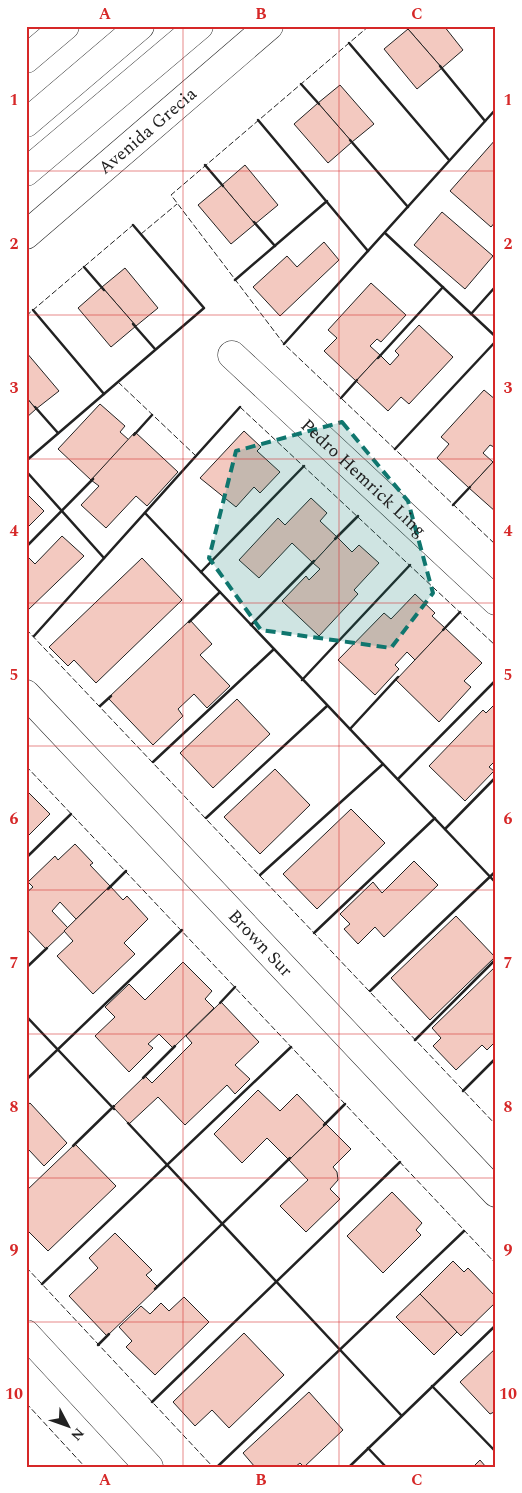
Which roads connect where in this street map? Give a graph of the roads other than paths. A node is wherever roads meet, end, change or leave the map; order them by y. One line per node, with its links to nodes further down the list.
1 (65, 26): 5 (street)
2 (140, 26): 6 (street)
3 (199, 26): 7 (street)
4 (269, 26): 8 (street, Avenida Grecia)
5 (26, 59)
6 (26, 122)
7 (26, 172)
8 (26, 235)
9 (232, 355): 10 (street, Pedro Hemrick Ling)
10 (496, 601)
11 (26, 694): 12 (street, Brown Sur)
12 (496, 1193)
13 (26, 1334): 14 (street)
14 (149, 1467)

